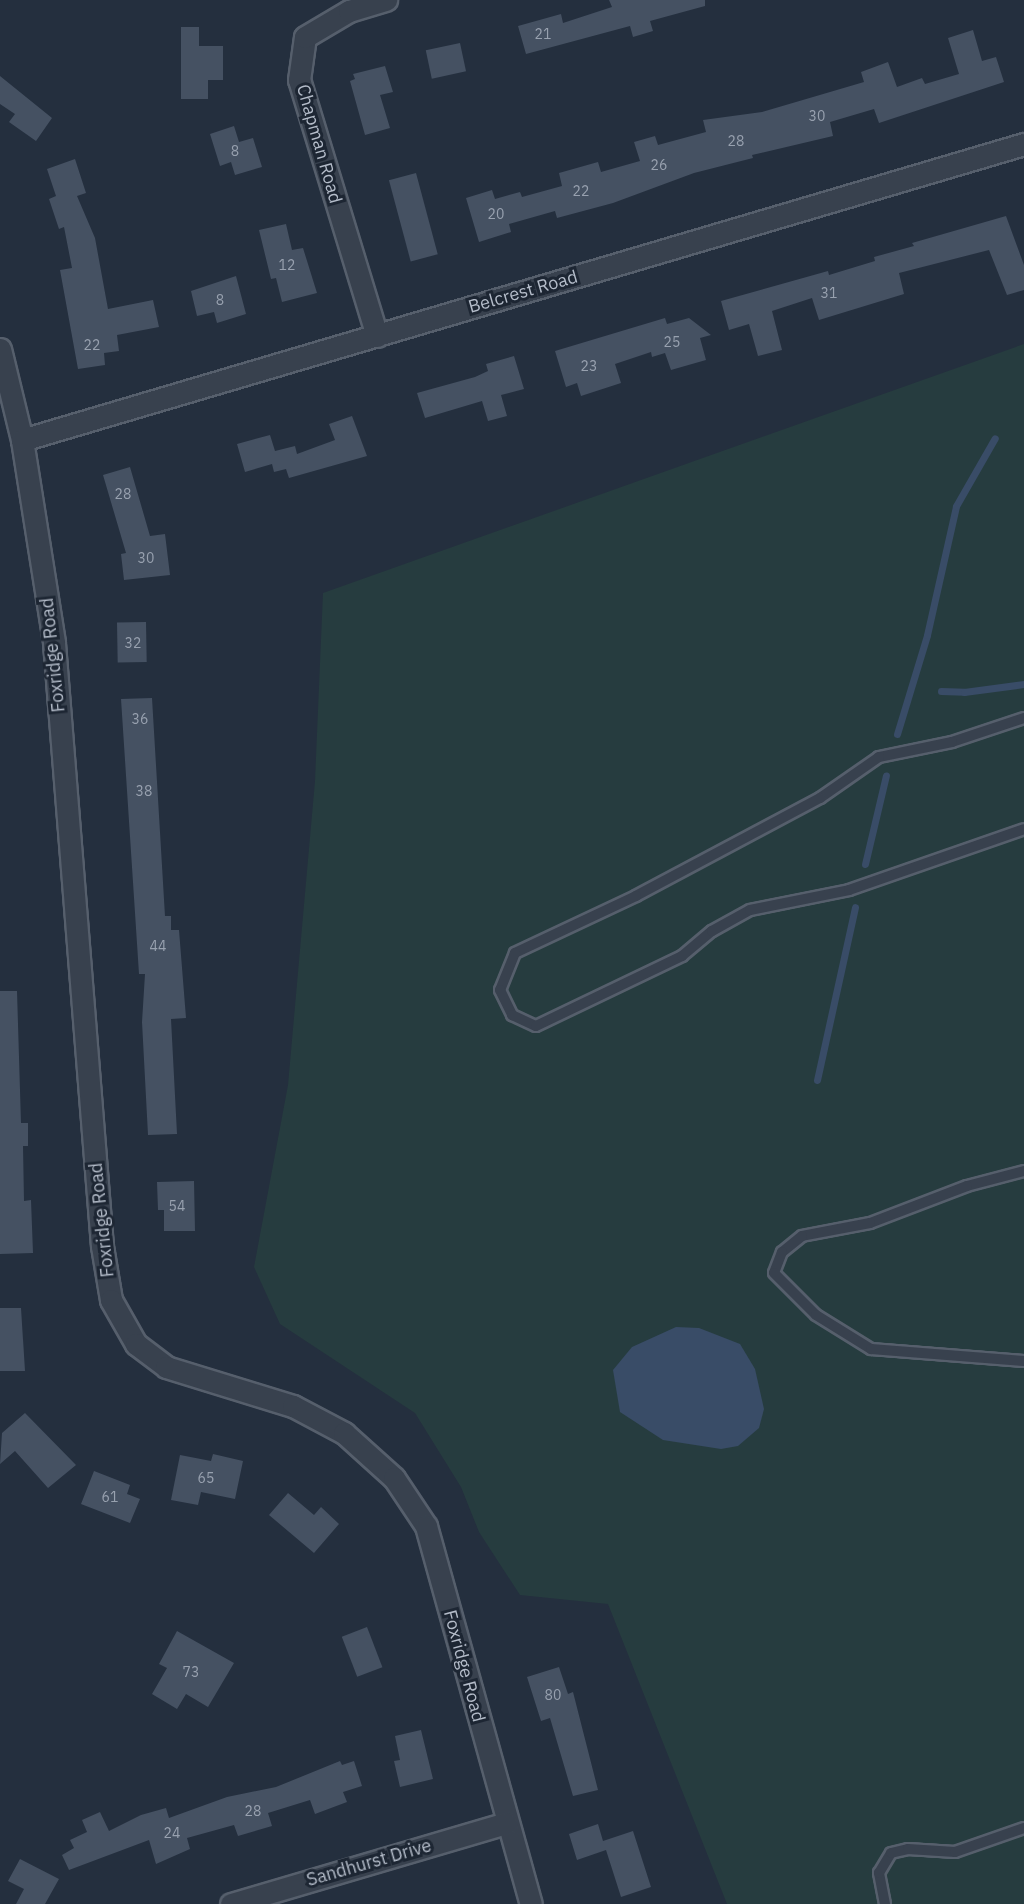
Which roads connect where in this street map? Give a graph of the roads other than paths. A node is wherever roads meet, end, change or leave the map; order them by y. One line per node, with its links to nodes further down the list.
1 (386, 0): 3 (street, Chapman Road)
2 (1024, 144): 3 (street, Belcrest Road)
3 (377, 336): 5 (street, Belcrest Road)
4 (0, 349): 5 (street, Foxridge Road)
5 (22, 440): 10 (street, Foxridge Road)
6 (1024, 718): 7 (lane)
7 (1024, 829)
8 (1024, 1171): 9 (lane)
9 (1024, 1361)
10 (506, 1823): 12 (street, Sandhurst Drive); 13 (street, Foxridge Road)
11 (1024, 1828): 14 (lane)
12 (231, 1904)
13 (531, 1904)
14 (885, 1904)

